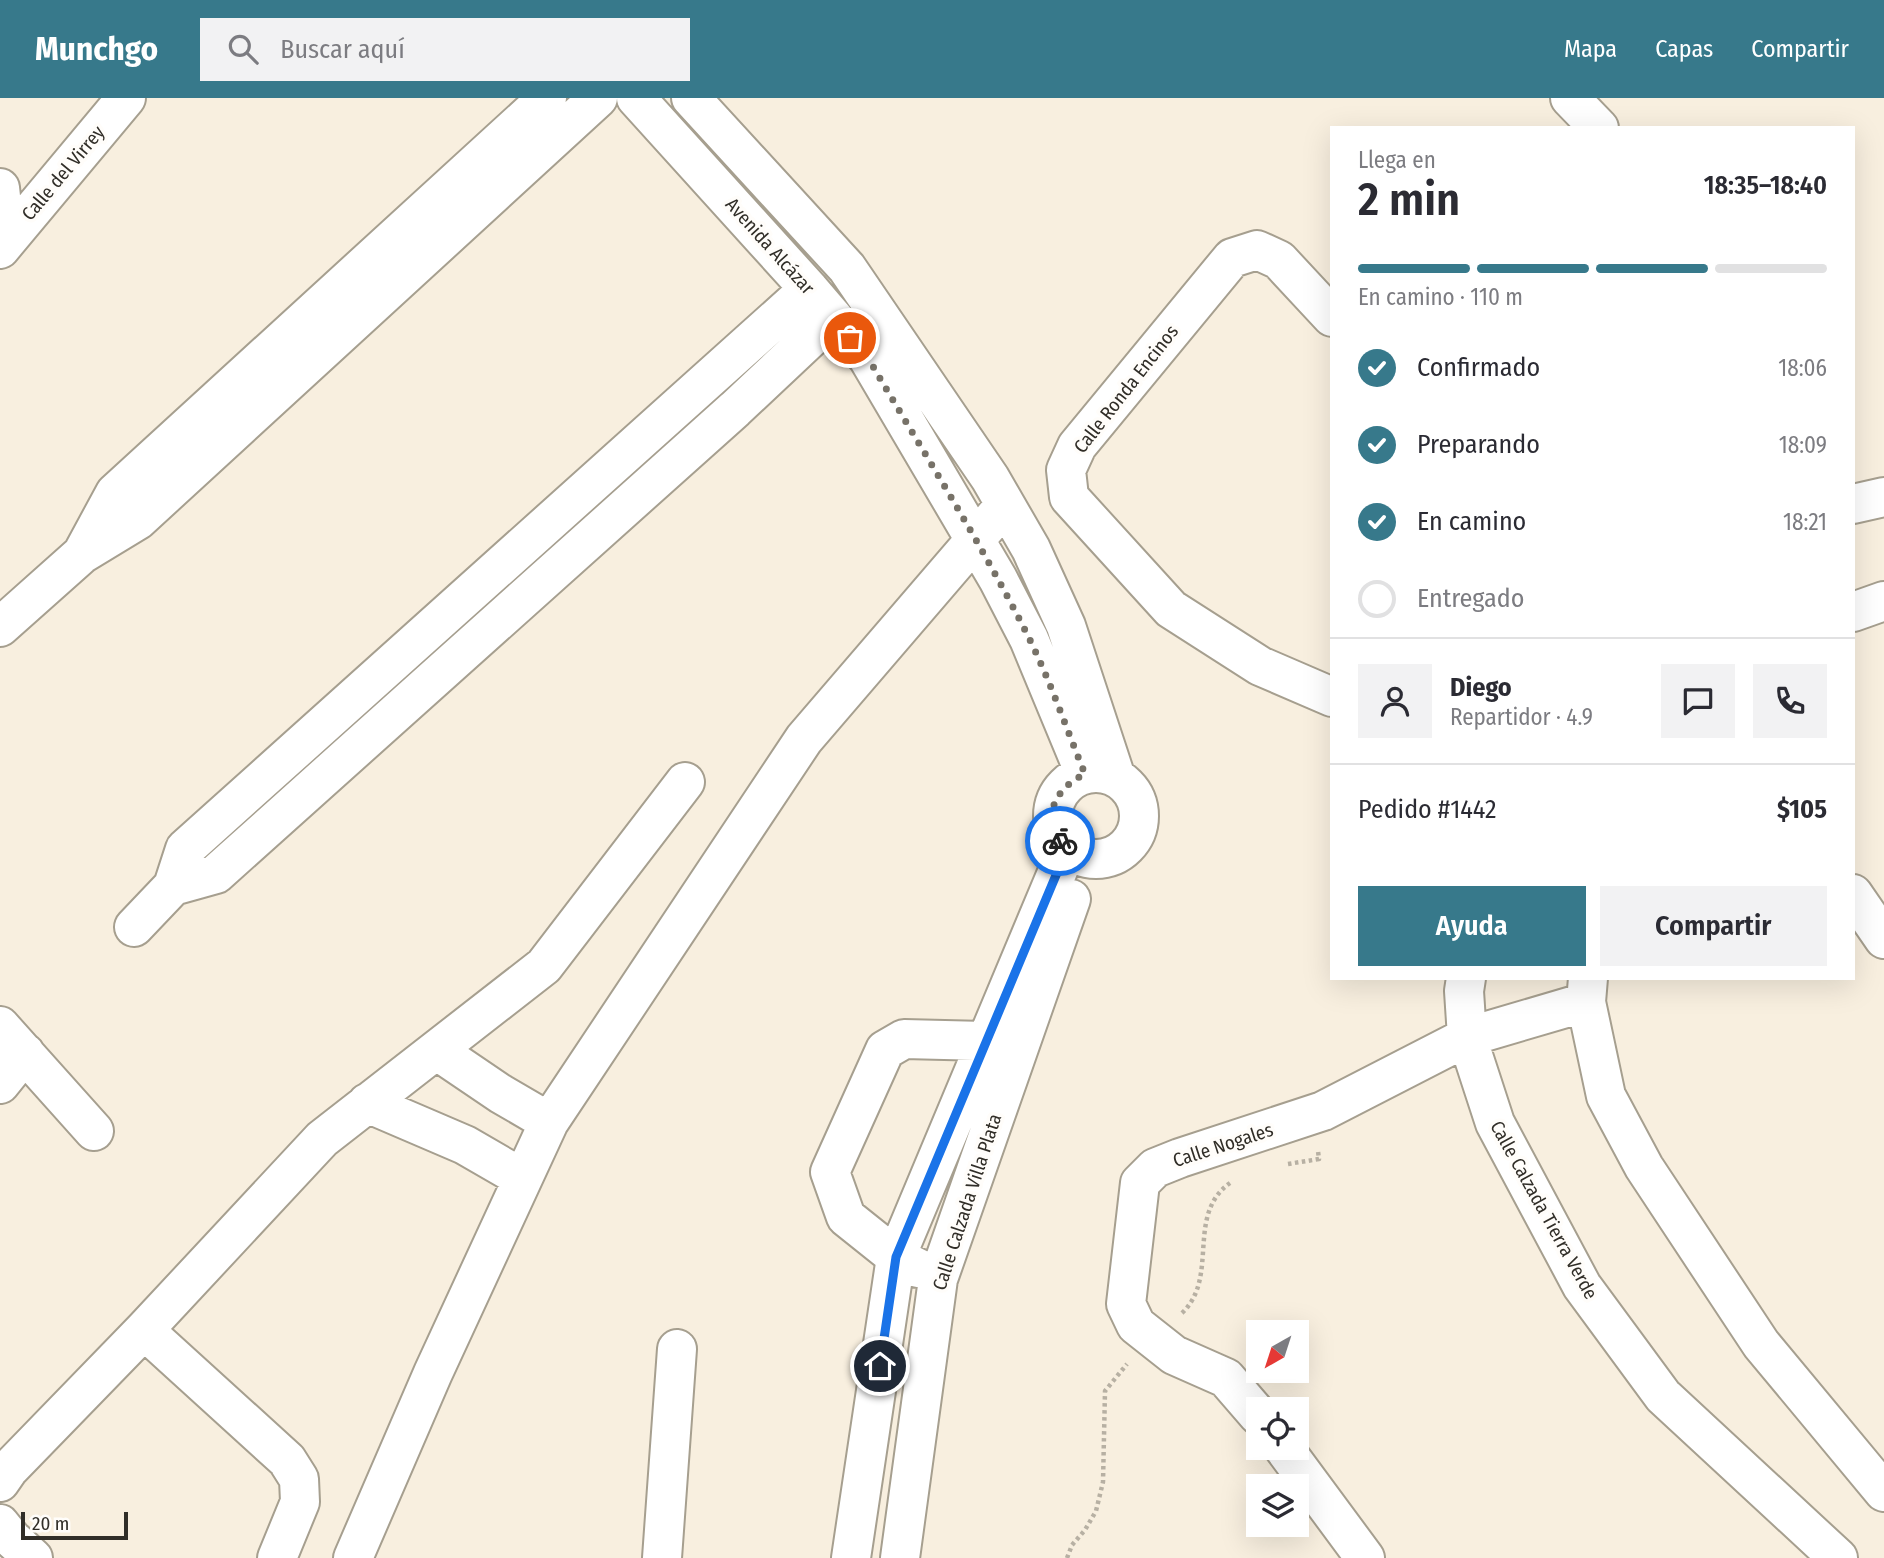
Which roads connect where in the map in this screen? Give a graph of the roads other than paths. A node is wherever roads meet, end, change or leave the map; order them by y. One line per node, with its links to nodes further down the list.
1 (126, 98): 10 (street, Calle del Virrey)
2 (547, 98): 8 (street)
3 (598, 98): 8 (street)
4 (636, 98): 11 (street, Avenida Alcázar)
5 (691, 98): 17 (street)
6 (1570, 98): 7 (street)
7 (1597, 126)
8 (518, 148): 22 (street)
9 (0, 188): 10 (street)
10 (3, 245)
11 (821, 303): 13 (street); 14 (street); 18 (street, Avenida Alcázar)
12 (1330, 315): 24 (street, Calle Ronda Encinos)
13 (710, 380): 14 (street); 20 (street)
14 (735, 409): 23 (street)
15 (1884, 497): 16 (street)
16 (1855, 504)
17 (1006, 505): 18 (street); 25 (street)
18 (974, 540): 25 (street, Avenida Alcázar); 40 (street)
19 (1884, 601): 21 (street)
20 (455, 607): 23 (street); 28 (street)
21 (1855, 611)
22 (0, 627)
23 (480, 638): 28 (street)
24 (1330, 696)
25 (1101, 776): 27 (street); 27 (street)
26 (685, 782): 37 (street)
27 (1076, 854): 36 (street, Calle Calzada Villa Plata); 44 (street, Calle Calzada Villa Plata)
28 (173, 886): 30 (street)
29 (1855, 897): 31 (street)
30 (134, 928)
31 (1884, 939)
32 (1465, 980): 34 (street, Calle Calzada Tierra Verde)
33 (1587, 990): 34 (street, Calle Nogales); 50 (street)
34 (1467, 1037): 47 (street, Calle Nogales); 59 (street, Calle Calzada Tierra Verde)
35 (13, 1040): 38 (street); 41 (street)
36 (985, 1041): 43 (street, Calle Calzada Villa Plata); 43 (street)
37 (436, 1050): 39 (street); 40 (street)
38 (0, 1083)
39 (368, 1103): 42 (street); 45 (street)
40 (549, 1122): 42 (street)
41 (93, 1130)
42 (522, 1178): 54 (street)
43 (896, 1257): 44 (street); 56 (street, Calle Calzada Villa Plata)
44 (938, 1279): 57 (street, Calle Calzada Villa Plata)
45 (144, 1330): 49 (street); 53 (street)
46 (677, 1349): 55 (street)
47 (1246, 1401)
48 (1293, 1460): 58 (street)
49 (0, 1482)
50 (1884, 1492)
51 (0, 1524): 52 (street)
52 (33, 1558)
53 (277, 1558)
54 (353, 1558)
55 (662, 1558)
56 (851, 1558)
57 (900, 1558)
58 (1365, 1558)
59 (1838, 1558)

